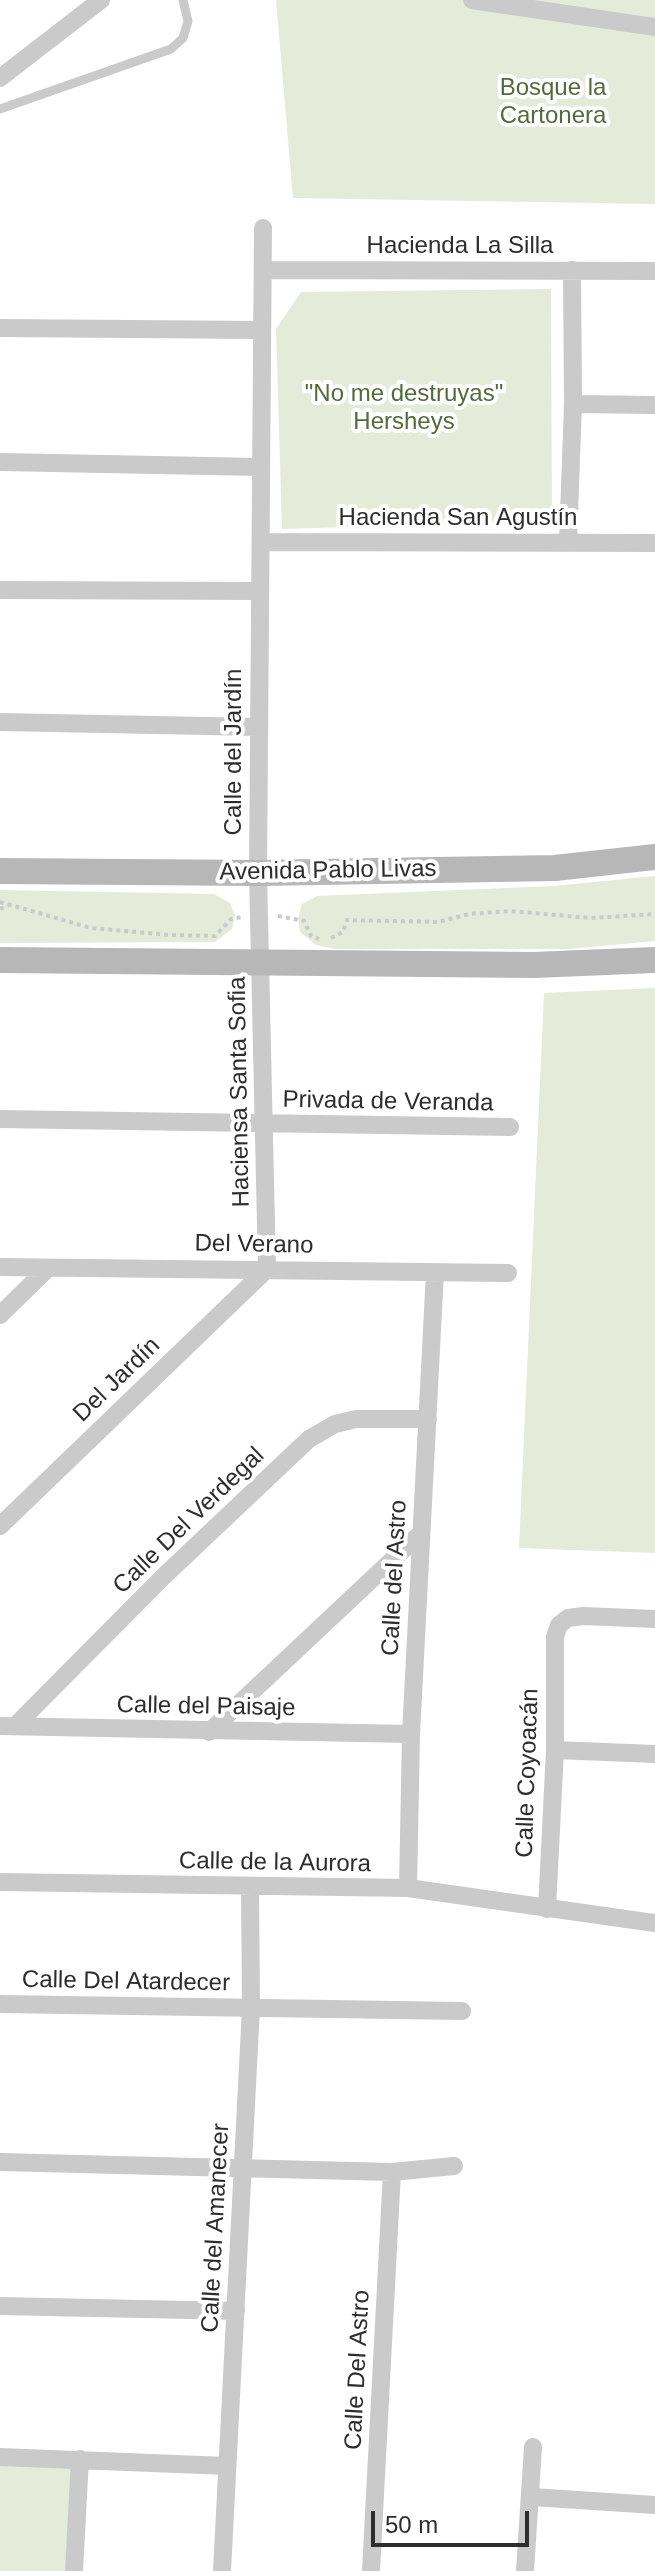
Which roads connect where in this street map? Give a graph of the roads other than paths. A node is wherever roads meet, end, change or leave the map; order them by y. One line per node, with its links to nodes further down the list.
1 (101, 0): 5 (street)
2 (183, 0): 6 (lane)
3 (472, 0): 4 (street)
4 (655, 27)
5 (0, 78)
6 (0, 109)
7 (263, 228): 8 (street, Calle del Jardín)
8 (265, 270): 9 (street, Hacienda La Silla); 12 (street, Calle del Jardín)
9 (572, 270): 10 (street, Hacienda La Silla); 13 (street)
10 (655, 271)
11 (0, 328): 12 (street)
12 (260, 330): 16 (street, Calle del Jardín)
13 (573, 404): 14 (street); 18 (street)
14 (655, 405)
15 (0, 462): 16 (street)
16 (260, 467): 17 (street, Calle del Jardín)
17 (261, 542): 18 (street, Hacienda San Agustín); 21 (street, Calle del Jardín)
18 (568, 542): 19 (street, Hacienda San Agustín)
19 (655, 543)
20 (0, 590): 21 (street)
21 (259, 591): 23 (street, Calle del Jardín)
22 (0, 722): 23 (street)
23 (258, 727): 26 (street, Calle del Jardín)
24 (655, 857): 26 (main road, Avenida Pablo Livas)
25 (0, 871): 26 (main road, Avenida Pablo Livas)
26 (258, 873): 29 (street, Calle del Jardín)
27 (0, 960): 29 (main road)
28 (655, 960): 29 (main road)
29 (260, 962): 31 (street, Haciensa Santa Sofia)
30 (0, 1119): 31 (street, Privada de Veranda)
31 (266, 1124): 32 (street, Privada de Veranda); 35 (street, Haciensa Santa Sofia)
32 (510, 1127)
33 (0, 1267): 34 (street, Del Verano)
34 (48, 1268): 35 (street, Del Verano); 38 (street)
35 (267, 1269): 36 (street, Del Verano); 40 (street, Del Jardín)
36 (435, 1272): 37 (street, Del Verano); 39 (street, Calle del Astro)
37 (508, 1273)
38 (0, 1315)
39 (428, 1419): 41 (street, Calle del Astro); 43 (street, Calle Del Verdegal)
40 (0, 1526)
41 (421, 1533): 44 (street); 45 (street, Calle del Astro)
42 (655, 1619): 46 (street, Calle Coyoacán)
43 (8, 1726): 44 (street, Calle del Paisaje)
44 (209, 1732): 45 (street, Calle del Paisaje)
45 (411, 1734): 50 (street, Calle del Astro)
46 (555, 1750): 47 (street); 51 (street, Calle Coyoacán)
47 (655, 1754)
48 (0, 1882): 49 (street, Calle de la Aurora)
49 (250, 1888): 50 (street, Calle de la Aurora); 54 (street, Calle del Amanecer)
50 (408, 1888): 51 (street, Calle de la Aurora)
51 (547, 1909): 52 (street, Calle de la Aurora)
52 (655, 1923)
53 (0, 2004): 54 (street, Calle Del Atardecer)
54 (251, 2008): 55 (street, Calle Del Atardecer); 58 (street, Calle del Amanecer)
55 (462, 2011)
56 (0, 2162): 58 (street)
57 (454, 2166): 59 (street)
58 (243, 2168): 59 (street); 61 (street, Calle del Amanecer)
59 (392, 2172): 70 (street, Calle Del Astro)
60 (0, 2306): 61 (street)
61 (236, 2311): 65 (street, Calle del Amanecer)
62 (533, 2447): 66 (street)
63 (0, 2457): 64 (street)
64 (80, 2459): 65 (street); 68 (street)
65 (227, 2466): 69 (street, Calle del Amanecer)
66 (532, 2497): 67 (street); 71 (street)
67 (655, 2505)
68 (74, 2571)
69 (222, 2571)
70 (371, 2571)
71 (525, 2571)

